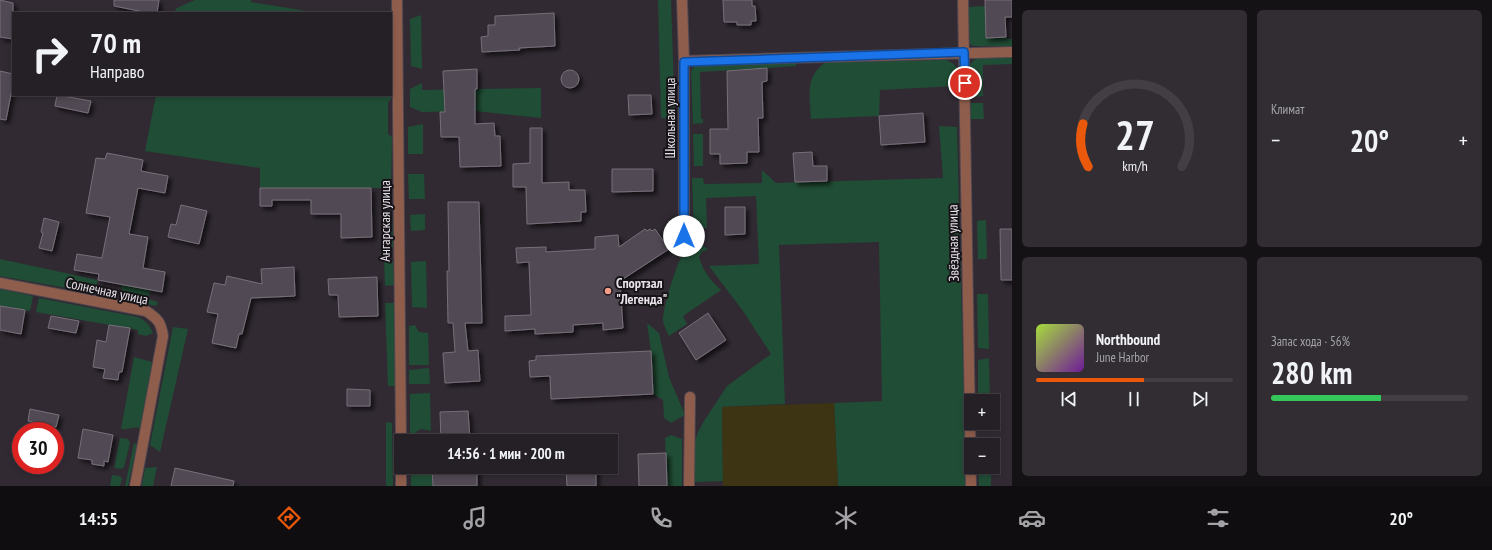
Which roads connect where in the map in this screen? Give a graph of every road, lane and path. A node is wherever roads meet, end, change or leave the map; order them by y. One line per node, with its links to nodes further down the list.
1 (397, 0): 10 (street, Ангарская улица)
2 (682, 0): 6 (street, Школьная улица)
3 (963, 0): 4 (street, Звёздная улица)
4 (964, 52): 5 (street); 6 (street); 15 (street, Звёздная улица)
5 (1012, 52)
6 (684, 62): 7 (street, Школьная улица)
7 (684, 236)
8 (0, 283): 12 (street, Солнечная улица)
9 (690, 397): 14 (street)
10 (401, 434)
11 (401, 474): 13 (street)
12 (135, 486)
13 (401, 486)
14 (689, 486)
15 (971, 486)

